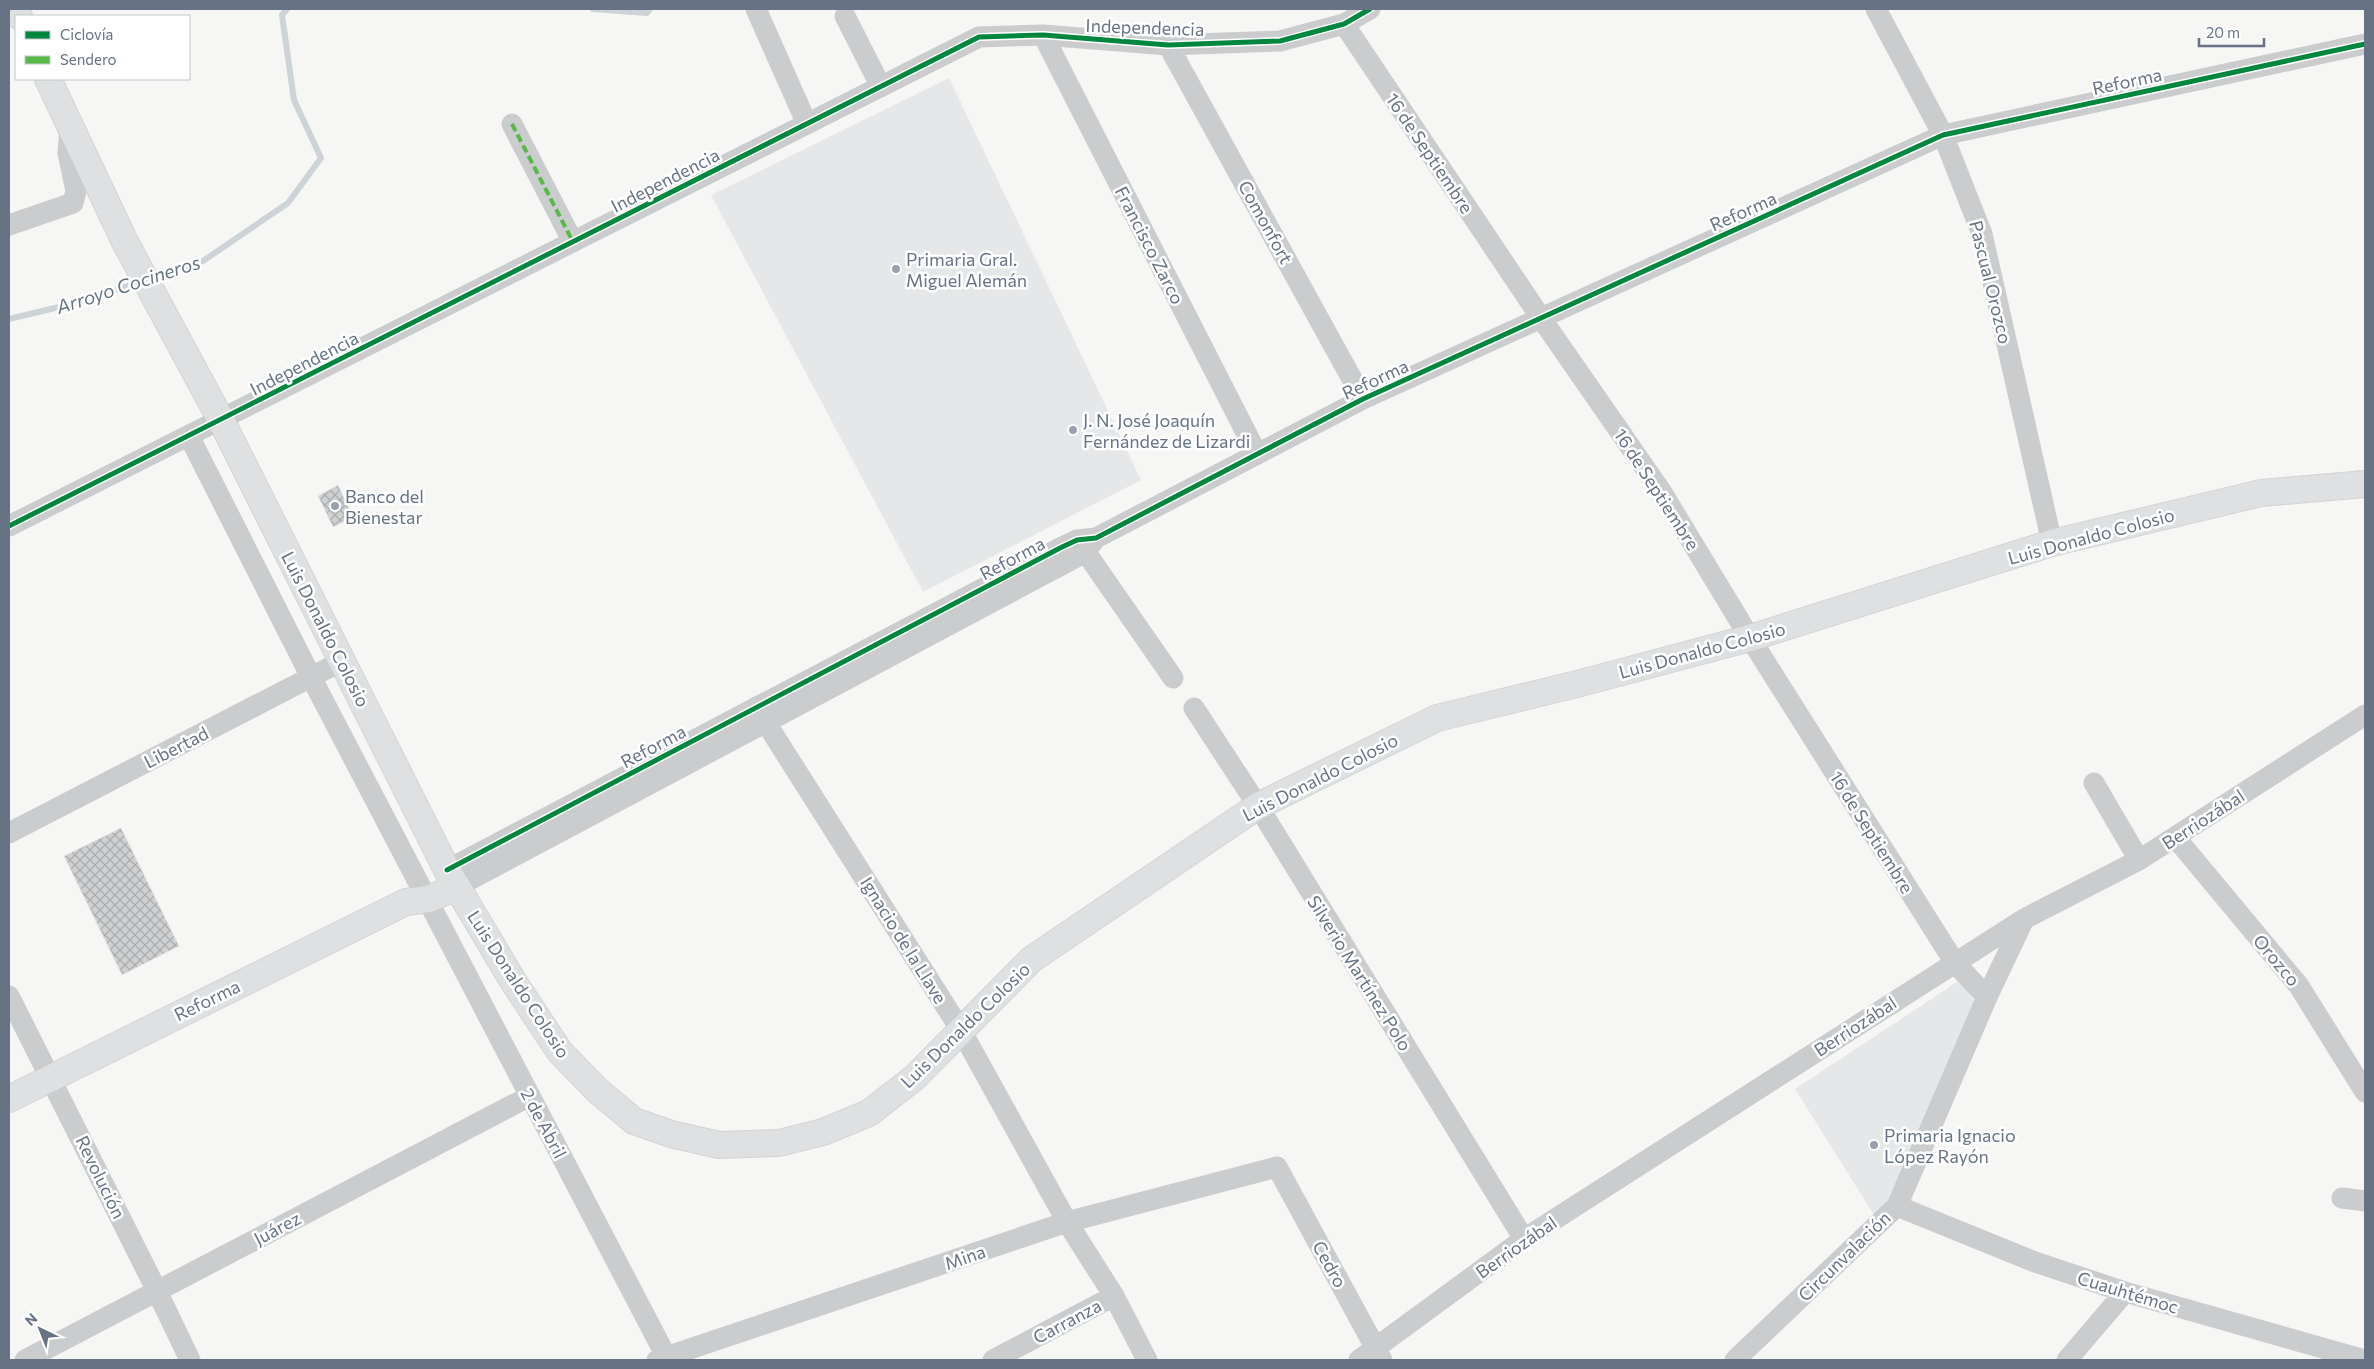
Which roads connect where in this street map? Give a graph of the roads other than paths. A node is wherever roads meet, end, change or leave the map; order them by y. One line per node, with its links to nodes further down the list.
1 (756, 9): 12 (street)
2 (1370, 9): 5 (street, Independencia)
3 (1876, 9): 14 (street, Pascual Orozco)
4 (845, 16): 10 (street)
5 (1344, 24): 8 (street, Independencia); 17 (street, 16 de Septiembre)
6 (1044, 35): 8 (street, Independencia); 10 (street, Independencia); 21 (street, Francisco Zarco)
7 (2365, 44): 14 (street, Reforma)
8 (1168, 45): 18 (street, Comonfort)
9 (48, 80): 13 (main road, Luis Donaldo Colosio)
10 (881, 87): 12 (street, Independencia)
11 (512, 124): 16 (street)
12 (807, 124): 16 (street, Independencia)
13 (70, 125): 15 (street, Luis Donaldo Colosio); 19 (main road, Luis Donaldo Colosio)
14 (1943, 135): 17 (street, Reforma); 24 (street, Pascual Orozco)
15 (9, 225)
16 (573, 242): 19 (street, Independencia)
17 (1541, 318): 18 (street, Reforma); 26 (street, 16 de Septiembre)
18 (1363, 399): 21 (street, Reforma)
19 (221, 420): 20 (street, Independencia); 27 (main road, Luis Donaldo Colosio)
20 (189, 436): 23 (street, Independencia); 28 (street, Luis Donaldo Colosio)
21 (1257, 454): 25 (street, Reforma)
22 (2365, 484): 24 (main road, Luis Donaldo Colosio)
23 (9, 526)
24 (2052, 543): 26 (main road, Luis Donaldo Colosio)
25 (1086, 544): 29 (street); 31 (street, Reforma)
26 (1750, 638): 34 (main road, Luis Donaldo Colosio); 41 (street, 16 de Septiembre)
27 (342, 661): 28 (street, Libertad); 38 (main road, Luis Donaldo Colosio)
28 (311, 677): 35 (street, Libertad); 39 (street, Luis Donaldo Colosio)
29 (1173, 678)
30 (1194, 708): 34 (street, Silverio Martínez Polo)
31 (761, 715): 38 (street, Reforma); 44 (street, Ignacio de la Llave)
32 (2365, 715): 36 (street, Berriozábal)
33 (2094, 783): 37 (street)
34 (1258, 806): 44 (main road, Luis Donaldo Colosio); 54 (street, Silverio Martínez Polo)
35 (9, 833)
36 (2175, 837): 37 (street, Berriozábal); 46 (street, Orozco)
37 (2139, 860): 40 (street, Berriozábal)
38 (451, 878): 39 (main road, Reforma); 44 (main road, Luis Donaldo Colosio)
39 (419, 896): 45 (main road, Reforma); 47 (street, 2 de Abril)
40 (2024, 919): 41 (street, Berriozábal); 43 (street, Circunvalación)
41 (1955, 963): 43 (street); 54 (street, Berriozábal)
42 (9, 996): 45 (street, Revolución)
43 (1987, 997): 52 (street, Circunvalación)
44 (962, 1032): 53 (street, Ignacio de la Llave)
45 (51, 1077): 48 (main road, Reforma); 55 (street, Revolución)
46 (2365, 1092)
47 (530, 1096): 55 (street, Juárez); 59 (street, 2 de Abril)
48 (9, 1099)
49 (1277, 1167): 53 (street, Mina); 58 (street, Cedro)
50 (2342, 1198): 51 (street)
51 (2365, 1201)
52 (1897, 1206): 56 (street, Cuauhtémoc); 65 (street, Circunvalación)
53 (1067, 1222): 57 (street, Ignacio de la Llave); 59 (street, Mina)
54 (1524, 1239): 58 (street, Berriozábal)
55 (157, 1291): 60 (street, Juárez); 61 (street, Revolución)
56 (2125, 1292): 66 (street); 67 (street, Cuauhtémoc)
57 (1114, 1296): 62 (street, Carranza); 63 (street, Ignacio de la Llave)
58 (1379, 1354): 64 (street, Berriozábal)
59 (664, 1359)
60 (25, 1360)
61 (190, 1360)
62 (994, 1360)
63 (1147, 1360)
64 (1359, 1360)
65 (1735, 1360)
66 (2067, 1360)
67 (2365, 1360)

